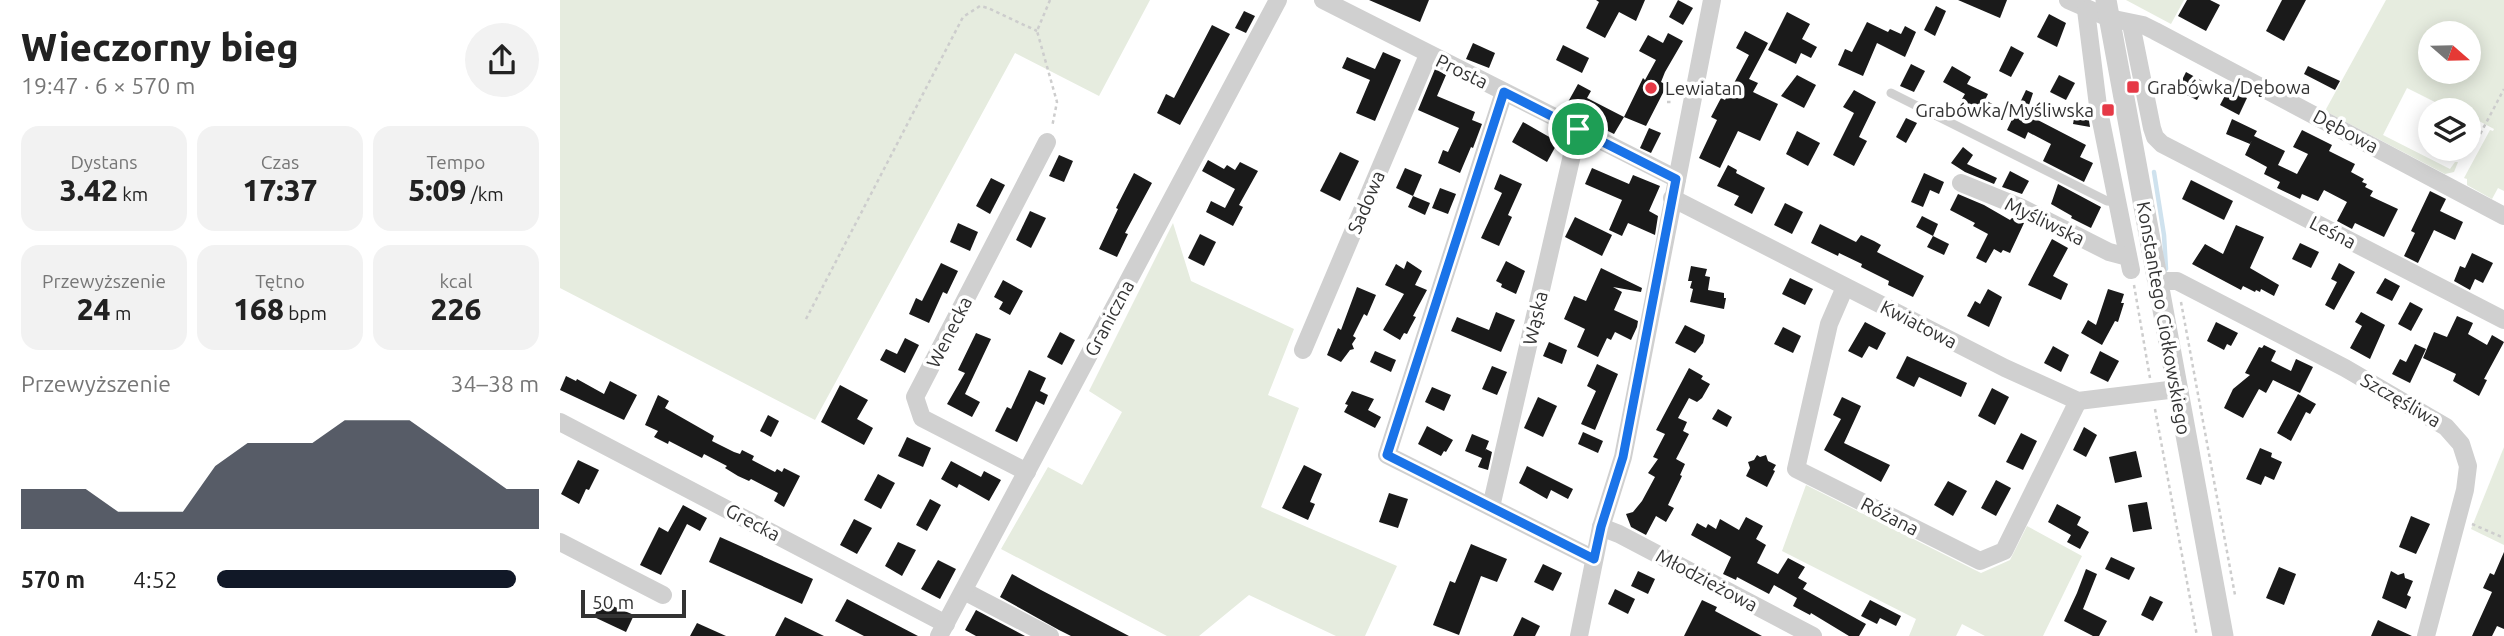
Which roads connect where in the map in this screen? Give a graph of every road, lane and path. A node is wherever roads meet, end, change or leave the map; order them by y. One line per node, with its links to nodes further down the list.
1 (1050, 0): 9 (path)
2 (1278, 0): 35 (street, Graniczna)
3 (1323, 0): 10 (street, Prosta)
4 (1712, 0): 19 (street)
5 (2068, 0): 7 (street, Dębowa)
6 (2108, 9): 7 (street, Dębowa); 8 (street, Dębowa); 24 (street, Konstantego Ciołkowskiego)
7 (2086, 10): 22 (street)
8 (2131, 24): 23 (street, Dębowa); 29 (street, Leśna)
9 (1037, 31): 18 (path); 28 (path)
10 (1428, 55): 12 (street, Prosta); 30 (street, Sadowa)
11 (2504, 89): 17 (path)
12 (1504, 92): 16 (street, Prosta); 36 (street)
13 (1891, 93): 22 (lane)
14 (1667, 102): 15 (path)
15 (1674, 102)
16 (1578, 129): 19 (street, Prosta); 36 (street, Wąska)
17 (2481, 132)
18 (1047, 142): 35 (street, Wenecka)
19 (1676, 179): 21 (street)
20 (1961, 183): 22 (street, Myśliwska)
21 (1672, 198): 25 (street, Kwiatowa); 38 (street)
22 (2119, 202)
23 (2504, 216)
24 (2157, 281): 31 (street, Konstantego Ciołkowskiego); 37 (street, Szczęśliwa)
25 (1845, 287): 33 (street, Kwiatowa); 33 (street, Różana)
26 (2136, 298): 32 (path)
27 (2183, 311): 44 (path)
28 (806, 319)
29 (2504, 320)
30 (1303, 350)
31 (2177, 389): 32 (street); 50 (street, Konstantego Ciołkowskiego)
32 (2152, 390): 33 (street); 49 (path)
33 (2078, 401)
34 (560, 422): 45 (street, Grecka)
35 (1027, 472): 42 (street, Graniczna)
36 (1491, 507): 41 (street)
37 (2458, 515): 39 (path); 51 (street, Szczęśliwa)
38 (1601, 527): 41 (street); 48 (street, Młodzieżowa)
39 (2504, 538)
40 (560, 542): 43 (street)
41 (1594, 559): 47 (street)
42 (964, 591): 45 (street, Graniczna); 46 (street)
43 (663, 595)
44 (2235, 595)
45 (943, 630)
46 (1050, 636)
47 (1579, 636)
48 (1813, 636)
49 (2197, 636)
50 (2222, 636)
51 (2426, 636)

